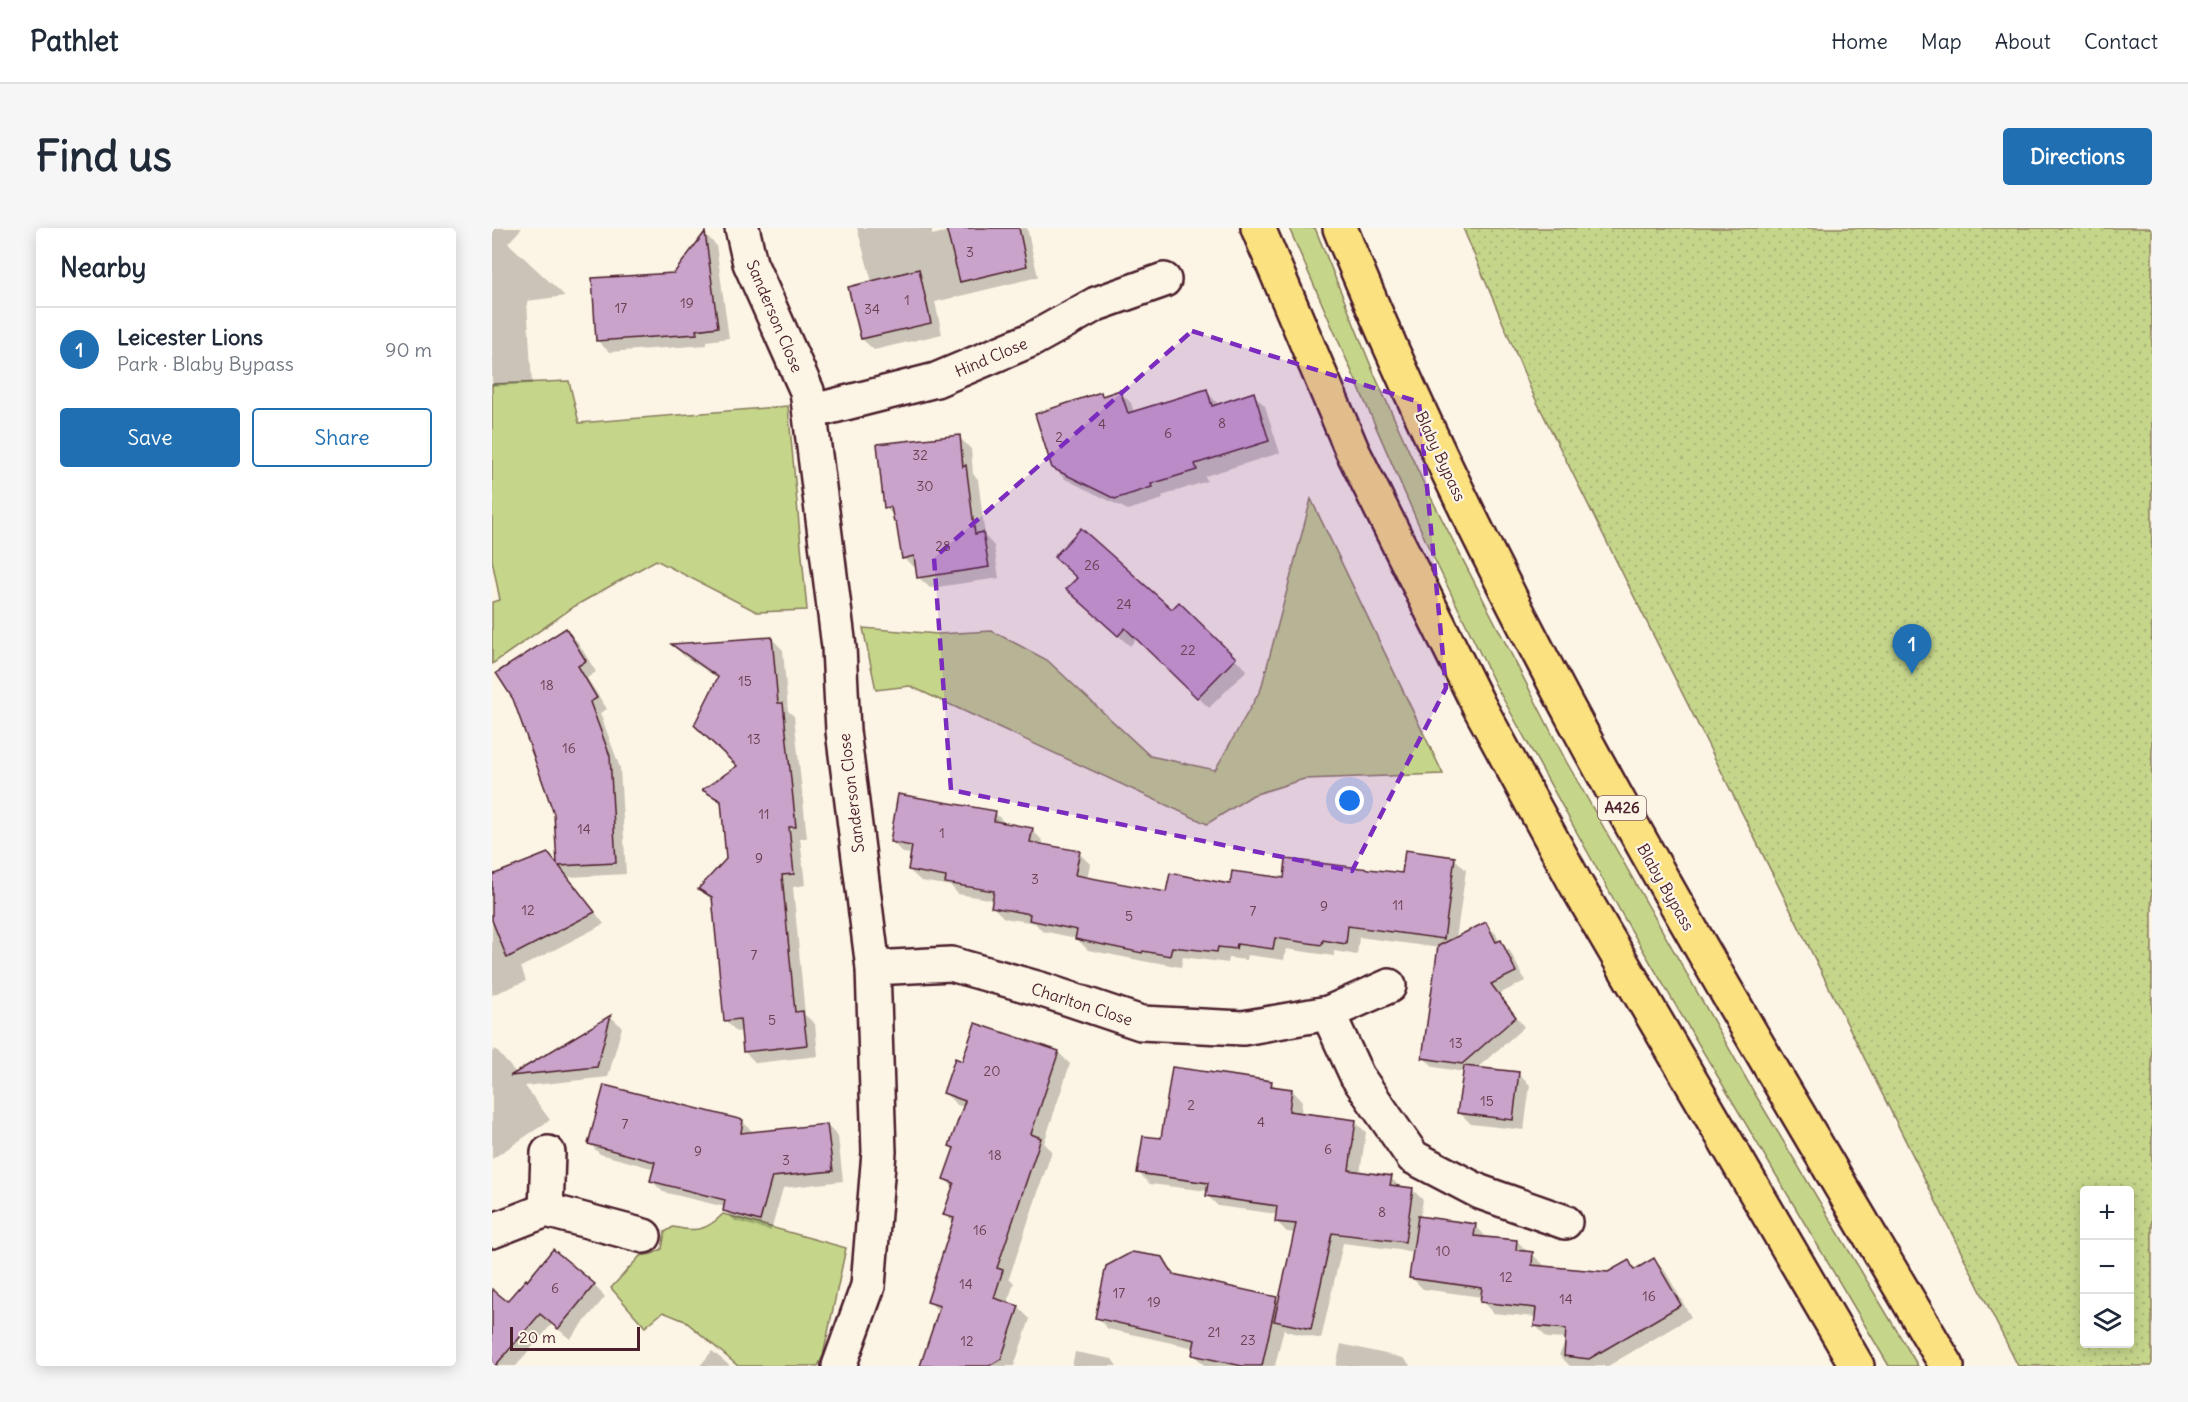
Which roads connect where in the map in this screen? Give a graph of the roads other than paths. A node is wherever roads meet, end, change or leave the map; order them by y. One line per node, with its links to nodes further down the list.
1 (742, 228): 5 (street, Sanderson Close)
2 (1258, 228): 15 (main road)
3 (1340, 228): 16 (main road, Blaby Bypass / A426)
4 (1164, 280): 5 (street, Hind Close)
5 (810, 412): 6 (street, Sanderson Close)
6 (873, 968): 8 (street, Charlton Close); 14 (street, Sanderson Close)
7 (1389, 986): 8 (street, Charlton Close)
8 (1328, 1013): 11 (street)
9 (548, 1153): 10 (street)
10 (546, 1210): 12 (street); 13 (street)
11 (1565, 1222)
12 (492, 1231)
13 (644, 1236)
14 (839, 1366)
15 (1857, 1366)
16 (1947, 1366)

